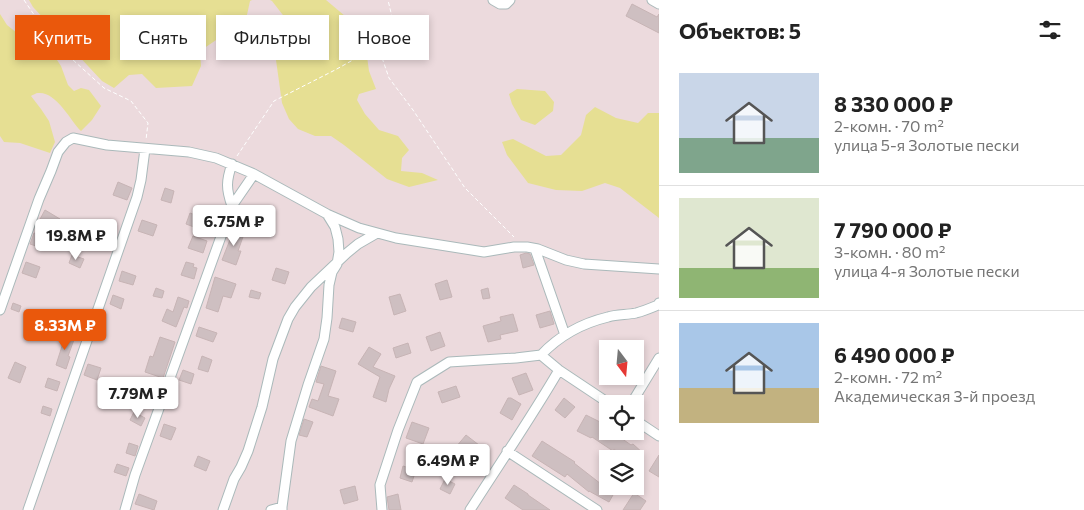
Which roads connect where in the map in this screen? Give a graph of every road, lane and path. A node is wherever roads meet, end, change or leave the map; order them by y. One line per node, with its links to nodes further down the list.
1 (24, 0): 10 (path)
2 (388, 0): 7 (path)
3 (494, 0): 4 (street)
4 (510, 0)
5 (652, 0): 6 (street)
6 (659, 4)
7 (392, 15)
8 (353, 60): 11 (path)
9 (383, 60): 16 (path)
10 (145, 149): 11 (street); 21 (street); 32 (street)
11 (232, 164): 12 (street); 13 (street)
12 (254, 174): 13 (street); 14 (street)
13 (232, 206): 33 (street)
14 (327, 214): 15 (street); 18 (street)
15 (377, 233): 16 (street); 18 (street)
16 (523, 247): 17 (street)
17 (536, 249): 19 (street); 22 (street)
18 (337, 264): 31 (street); 34 (street)
19 (659, 269)
20 (659, 303): 22 (street)
21 (0, 310)
22 (565, 335): 23 (street)
23 (541, 355): 25 (street); 36 (street)
24 (659, 358): 26 (street)
25 (559, 370): 27 (street); 30 (street)
26 (636, 395)
27 (599, 397)
28 (644, 426): 29 (street)
29 (659, 436)
30 (507, 452): 37 (street); 38 (street)
31 (282, 508): 35 (street)
32 (28, 510)
33 (125, 510)
34 (223, 510)
35 (271, 510)
36 (382, 510)
37 (470, 510)
38 (597, 510)

